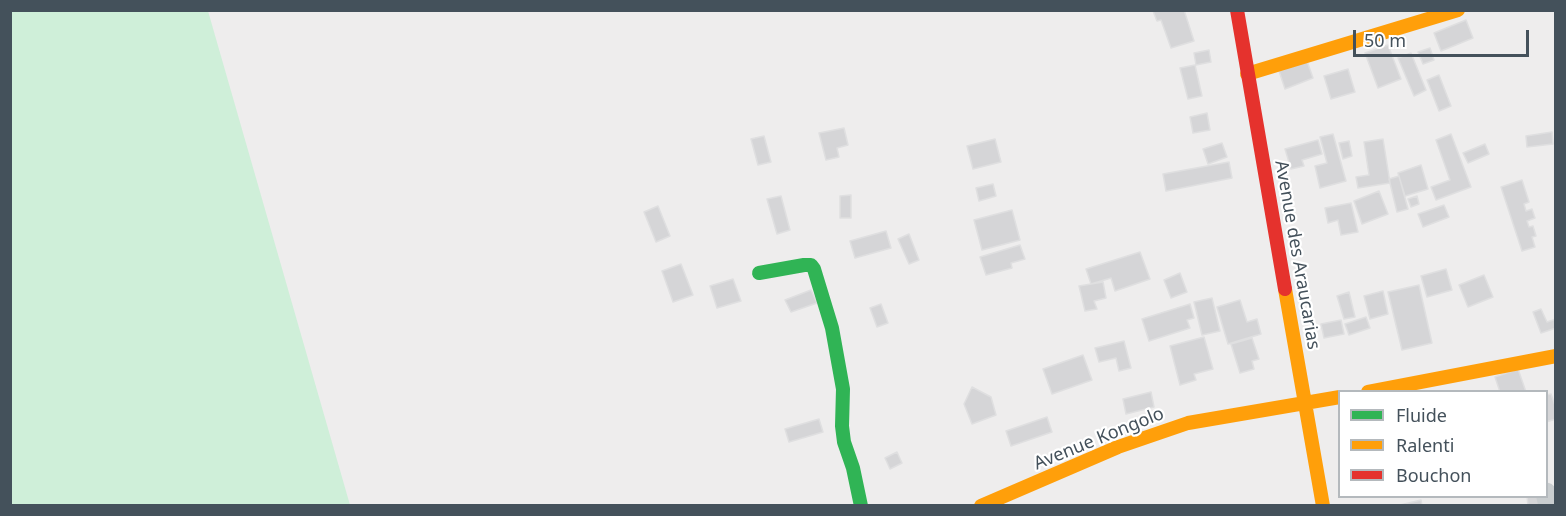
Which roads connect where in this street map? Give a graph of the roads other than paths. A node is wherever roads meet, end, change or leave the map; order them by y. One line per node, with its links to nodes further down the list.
1 (1237, 10): 3 (street, Avenue des Araucarias)
2 (1458, 10): 3 (street)
3 (1247, 74): 8 (street, Avenue des Araucarias)
4 (759, 273): 9 (street)
5 (1556, 356): 6 (street)
6 (1378, 390)
7 (1338, 397): 8 (street, Avenue Kongolo)
8 (1306, 404): 10 (street, Avenue Kongolo); 11 (street, Avenue des Araucarias)
9 (861, 506)
10 (981, 506)
11 (1323, 506)

